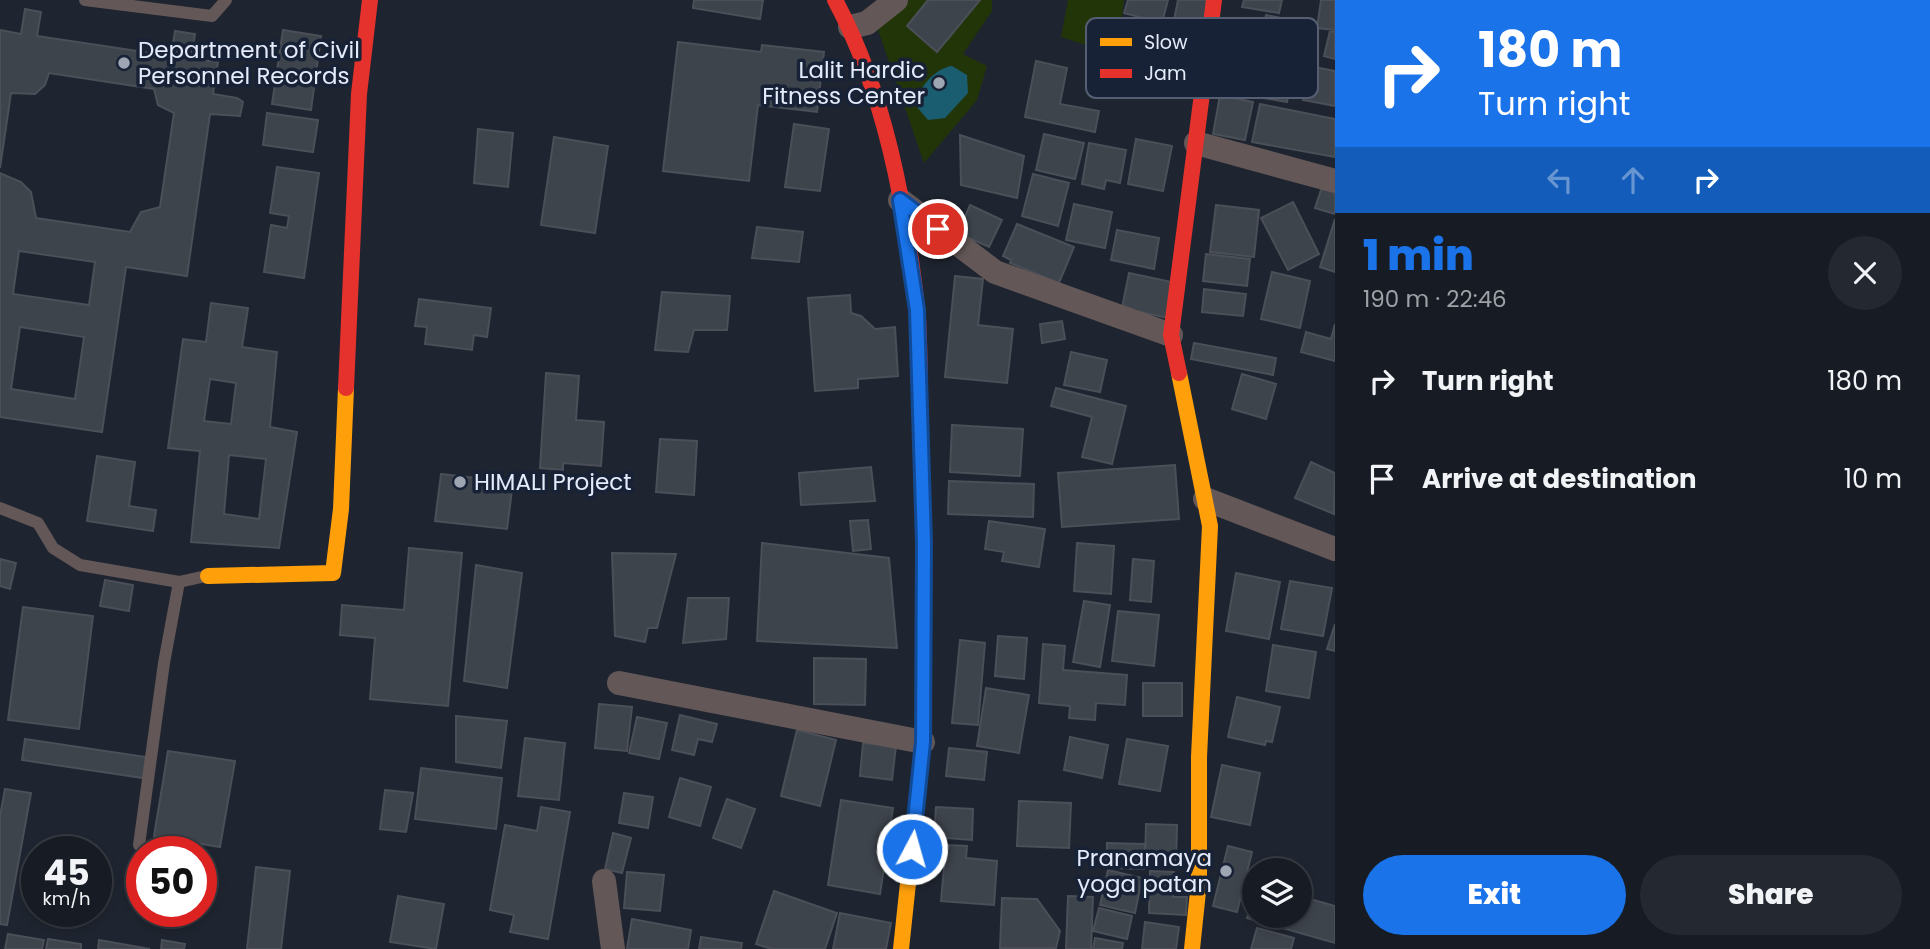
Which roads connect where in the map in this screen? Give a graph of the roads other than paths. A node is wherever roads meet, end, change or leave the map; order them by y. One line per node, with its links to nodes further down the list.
1 (85, 0): 2 (lane)
2 (226, 0)
3 (370, 0): 17 (street)
4 (835, 0): 8 (street)
5 (895, 0): 8 (street)
6 (1214, 0): 7 (street)
7 (1212, 18)
8 (850, 27): 12 (street)
9 (1202, 98): 10 (street)
10 (1196, 143): 11 (street); 13 (street)
11 (1335, 181)
12 (900, 200): 13 (street); 20 (street)
13 (1171, 335): 14 (street)
14 (1205, 499): 16 (street); 25 (street)
15 (0, 508): 18 (lane)
16 (1335, 549)
17 (208, 576): 18 (lane)
18 (179, 582): 21 (lane)
19 (619, 683): 20 (street)
20 (923, 742): 24 (street)
21 (140, 836)
22 (604, 881): 23 (street)
23 (613, 949)
24 (901, 949)
25 (1192, 949)

